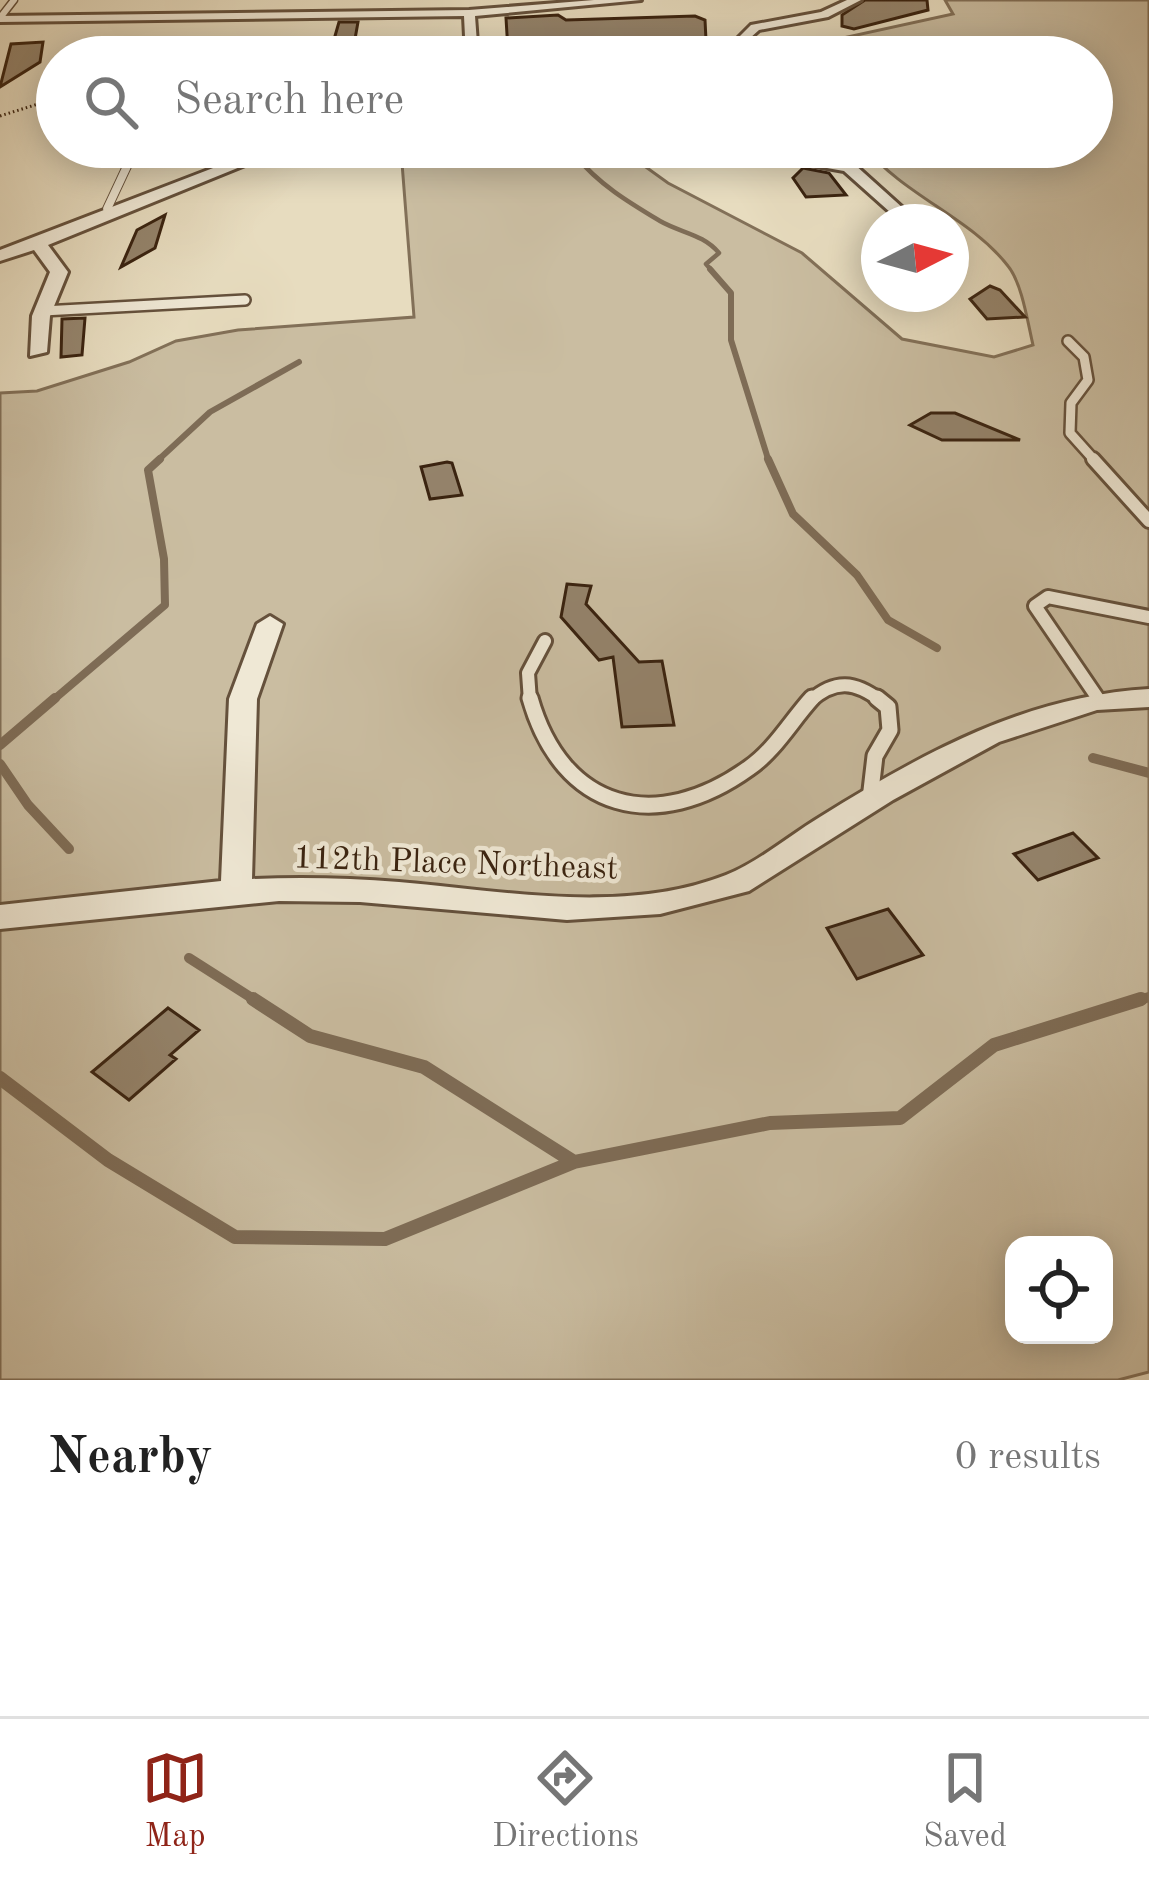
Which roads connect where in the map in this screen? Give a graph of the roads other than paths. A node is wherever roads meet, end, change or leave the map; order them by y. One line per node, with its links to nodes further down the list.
1 (14, 0): 7 (lane)
2 (636, 0): 5 (street)
3 (810, 0): 6 (street)
4 (856, 0): 6 (street)
5 (469, 13): 7 (street); 9 (street)
6 (824, 15): 10 (street)
7 (3, 19): 8 (street)
8 (0, 32)
9 (471, 36)
10 (746, 36)
11 (126, 168): 15 (lane)
12 (222, 168): 15 (street)
13 (850, 168): 14 (street)
14 (890, 204)
15 (111, 214): 16 (street)
16 (38, 243): 17 (street); 19 (street)
17 (0, 256)
18 (245, 300): 19 (lane)
19 (43, 311): 21 (street)
20 (1068, 341): 22 (lane)
21 (37, 352)
22 (1149, 521)
23 (1149, 617): 27 (lane)
24 (270, 624): 29 (street)
25 (545, 641): 28 (lane)
26 (1149, 698): 27 (street, 112th Place Northeast)
27 (1099, 700): 28 (street, 112th Place Northeast)
28 (869, 804): 29 (street, 112th Place Northeast)
29 (236, 892): 30 (street, 112th Place Northeast)
30 (0, 917)

